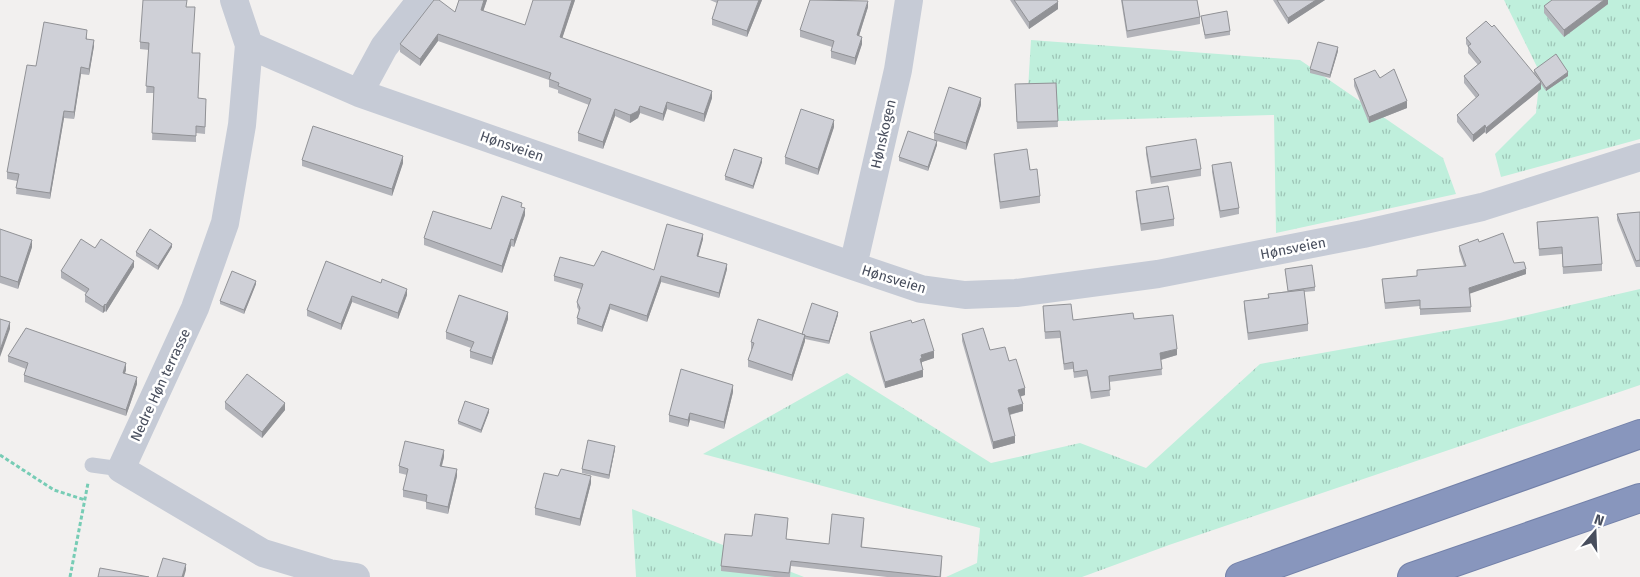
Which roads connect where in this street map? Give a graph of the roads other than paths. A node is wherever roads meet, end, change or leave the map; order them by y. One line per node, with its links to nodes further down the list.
1 (234, 0): 4 (street)
2 (421, 0): 5 (street)
3 (909, 0): 7 (street, Hønskogen)
4 (249, 45): 5 (street, Hønsveien); 10 (street, Nedre Høn terrasse)
5 (359, 92): 7 (street, Hønsveien)
6 (1640, 157): 7 (street, Hønsveien)
7 (853, 266)
8 (1640, 434): 13 (highway)
9 (92, 465): 10 (lane)
10 (121, 469): 12 (street)
11 (1640, 498): 14 (highway)
12 (356, 577)
13 (1240, 577)
14 (1412, 577)

